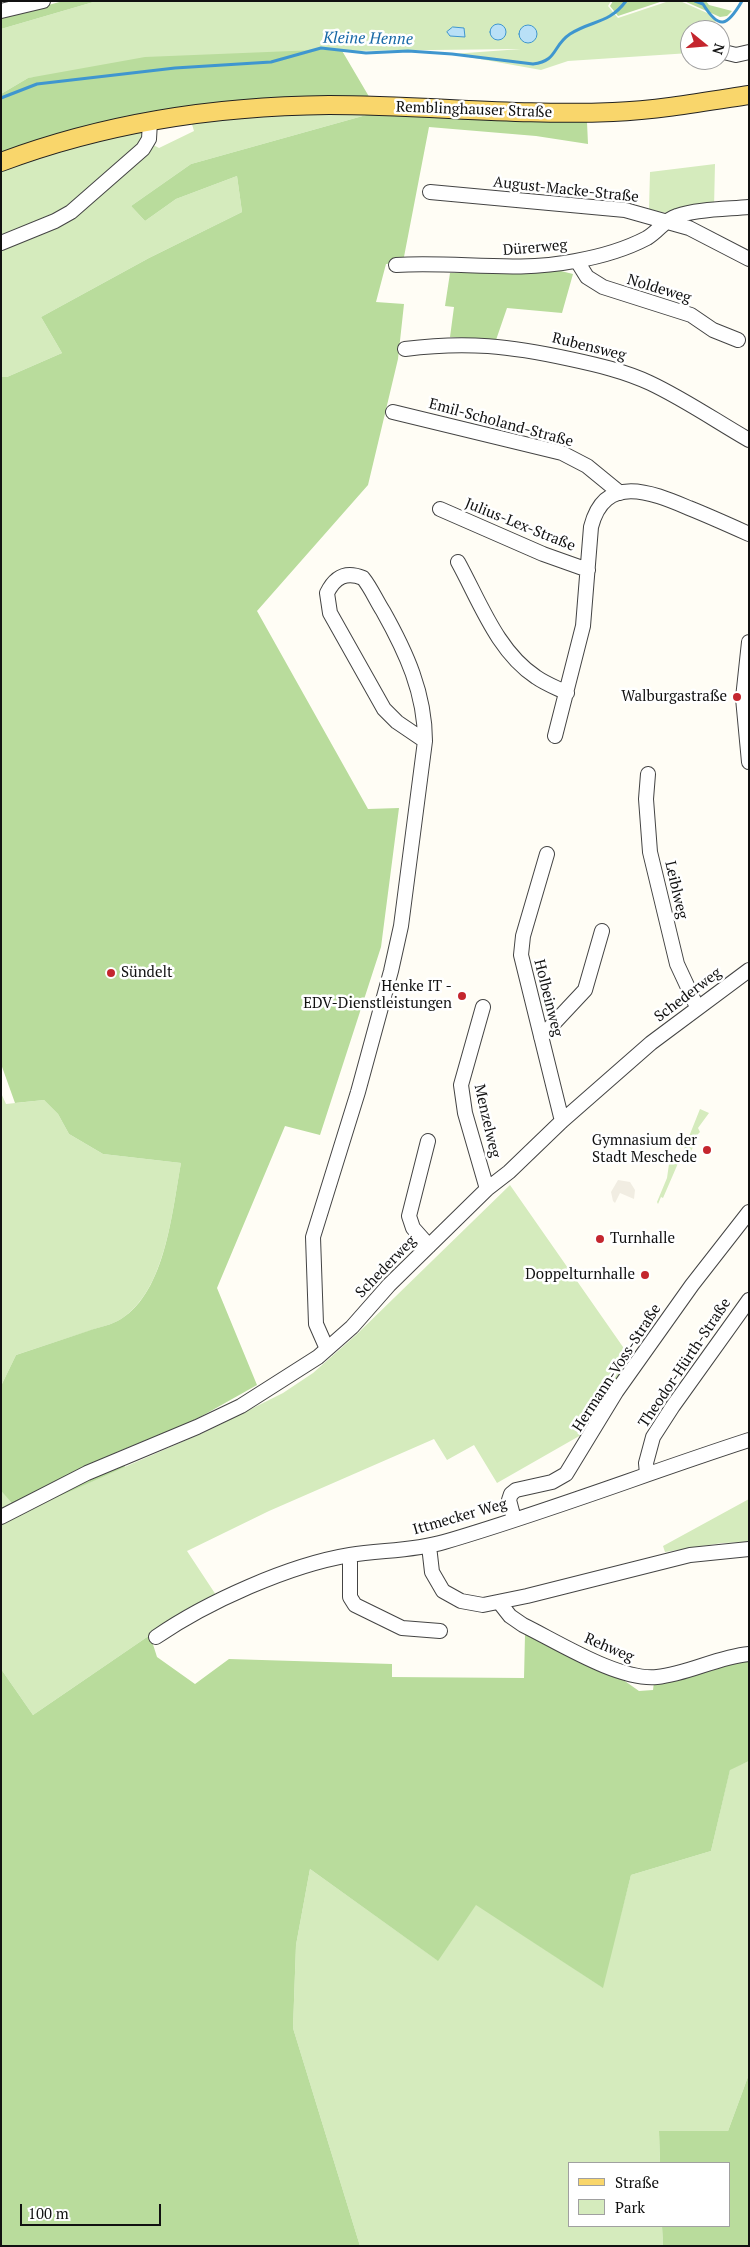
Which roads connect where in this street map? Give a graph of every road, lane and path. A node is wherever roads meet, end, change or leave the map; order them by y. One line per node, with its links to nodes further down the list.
1 (43, 1): 2 (street)
2 (1, 11)
3 (749, 52): 4 (street)
4 (730, 54)
5 (749, 95): 6 (main road, Remblinghauser Straße)
6 (150, 122): 7 (main road, Remblinghauser Straße); 11 (street)
7 (1, 162)
8 (430, 192): 10 (street, August-Macke-Straße)
9 (749, 207): 10 (street)
10 (665, 220): 12 (street, August-Macke-Straße); 13 (street, Dürerweg)
11 (1, 243)
12 (749, 258)
13 (577, 261): 14 (street, Dürerweg); 15 (street, Noldeweg)
14 (396, 265)
15 (738, 340)
16 (405, 349): 18 (street, Rubensweg)
17 (393, 412): 19 (street, Emil-Scholand-Straße)
18 (749, 440)
19 (620, 493): 21 (street); 23 (street)
20 (440, 509): 23 (street, Julius-Lex-Straße)
21 (749, 534)
22 (458, 562): 25 (street)
23 (588, 570): 25 (street)
24 (749, 642): 28 (street)
25 (567, 693): 26 (street)
26 (555, 736)
27 (425, 740): 27 (street); 42 (street)
28 (749, 762)
29 (648, 774): 34 (street, Leiblweg)
30 (548, 854): 35 (street, Holbeinweg)
31 (602, 931): 35 (street)
32 (749, 970): 34 (street, Schederweg)
33 (483, 1007): 38 (street, Menzelweg)
34 (697, 1007): 36 (street, Schederweg)
35 (541, 1037): 36 (street, Holbeinweg)
36 (562, 1121): 38 (street, Schederweg)
37 (428, 1141): 40 (street)
38 (487, 1189): 40 (street, Schederweg)
39 (749, 1212): 46 (street, Hermann-Voss-Straße)
40 (429, 1246): 42 (street, Schederweg)
41 (749, 1300): 44 (street, Theodor-Hürth-Straße)
42 (327, 1349): 45 (street, Schederweg)
43 (749, 1440): 44 (street, Ittmecker Weg)
44 (647, 1474): 46 (street, Ittmecker Weg)
45 (1, 1517)
46 (514, 1519): 47 (street, Ittmecker Weg)
47 (428, 1546): 49 (street, Ittmecker Weg); 50 (street)
48 (749, 1548): 50 (street)
49 (350, 1555): 51 (street); 52 (street, Ittmecker Weg)
50 (499, 1602): 53 (street, Rehweg)
51 (440, 1631)
52 (156, 1637)
53 (749, 1654)

